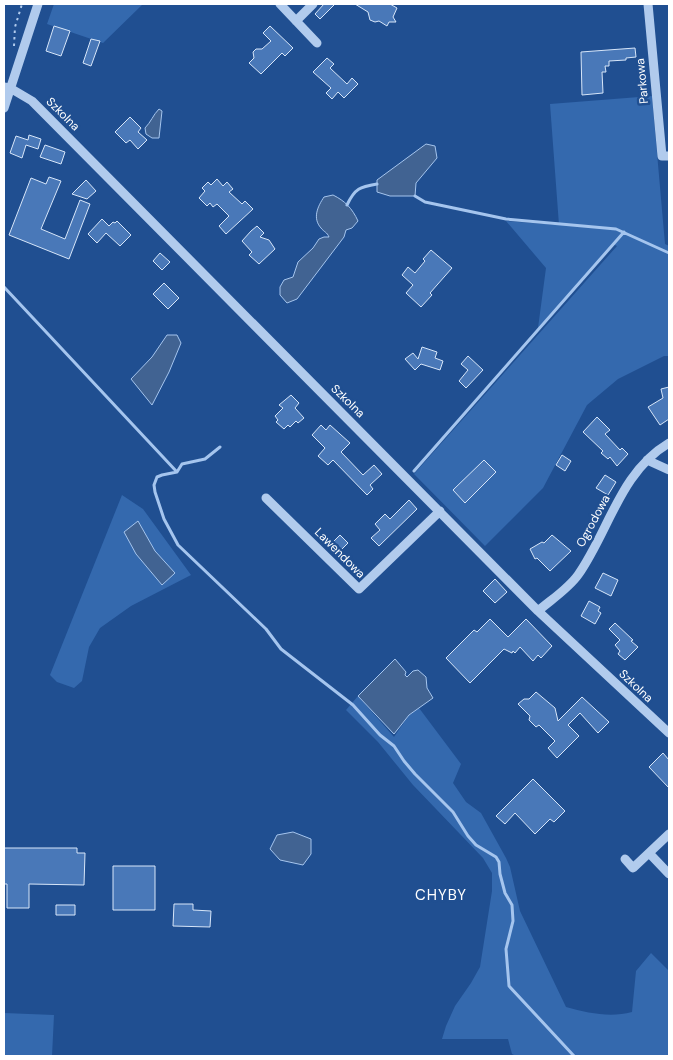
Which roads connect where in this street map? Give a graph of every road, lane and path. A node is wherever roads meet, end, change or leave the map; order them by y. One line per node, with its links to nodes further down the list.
1 (22, 4): 8 (path)
2 (38, 4): 9 (street)
3 (280, 4): 6 (street)
4 (313, 4): 6 (street)
5 (648, 4): 11 (street, Parkowa)
6 (296, 21): 7 (street)
7 (317, 43)
8 (14, 48)
9 (7, 87): 10 (street); 16 (street, Szkolna)
10 (4, 108)
11 (665, 156)
12 (669, 443): 13 (street, Ogrodowa)
13 (647, 460): 14 (street); 17 (street, Ogrodowa)
14 (669, 470)
15 (266, 498): 16 (street, Lawendowa)
16 (440, 511): 17 (street, Szkolna)
17 (538, 611): 18 (street, Szkolna)
18 (669, 733)
19 (669, 834): 20 (street)
20 (649, 853): 21 (street); 22 (street)
21 (625, 859)
22 (669, 874)

